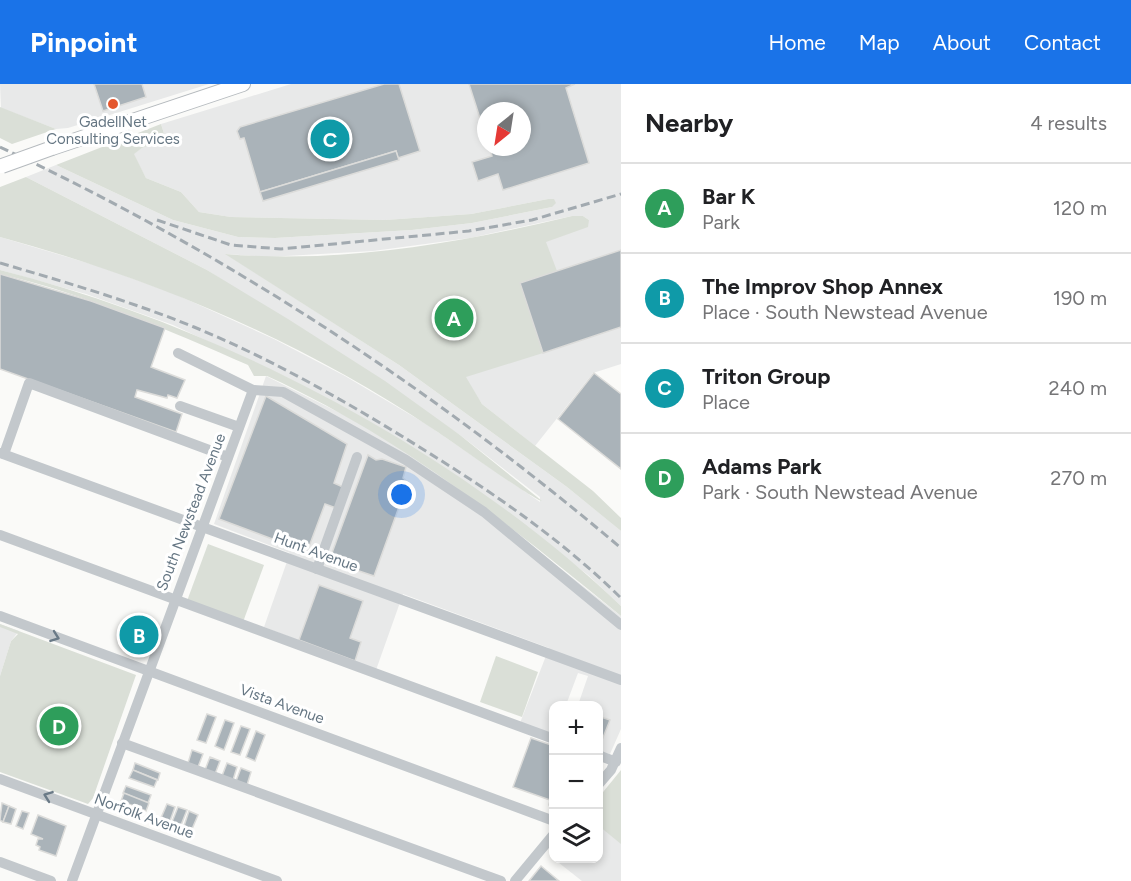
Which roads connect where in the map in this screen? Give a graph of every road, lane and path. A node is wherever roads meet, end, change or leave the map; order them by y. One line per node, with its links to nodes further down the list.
1 (243, 84): 2 (main road, bridge)
2 (1, 166)
3 (178, 353): 4 (street)
4 (253, 390): 6 (street, South Newstead Avenue); 15 (street)
5 (180, 406): 6 (street)
6 (239, 428): 8 (street, South Newstead Avenue)
7 (2, 454): 8 (street); 10 (street, Hunt Avenue)
8 (228, 457): 10 (street, South Newstead Avenue)
9 (357, 457): 12 (street)
10 (202, 527): 12 (street, Hunt Avenue); 13 (street, South Newstead Avenue)
11 (0, 535): 13 (street)
12 (317, 569): 17 (street, Hunt Avenue)
13 (175, 598): 16 (street, South Newstead Avenue); 18 (street)
14 (0, 616): 16 (street, Vista Avenue, one-way to 16)
15 (621, 625)
16 (148, 670): 19 (street, South Newstead Avenue); 26 (street, Vista Avenue)
17 (621, 680)
18 (549, 737)
19 (122, 743): 25 (street, South Newstead Avenue); 32 (street)
20 (621, 748): 22 (street)
21 (603, 757): 22 (street)
22 (616, 762): 24 (street)
23 (0, 779): 25 (street, Norfolk Avenue, one-way to 23)
24 (603, 779)
25 (96, 814): 30 (street, South Newstead Avenue); 31 (street, Norfolk Avenue)
26 (549, 818)
27 (549, 840): 33 (street)
28 (0, 862): 29 (street)
29 (51, 881)
30 (72, 881)
31 (278, 881)
32 (501, 881)
33 (515, 881)

